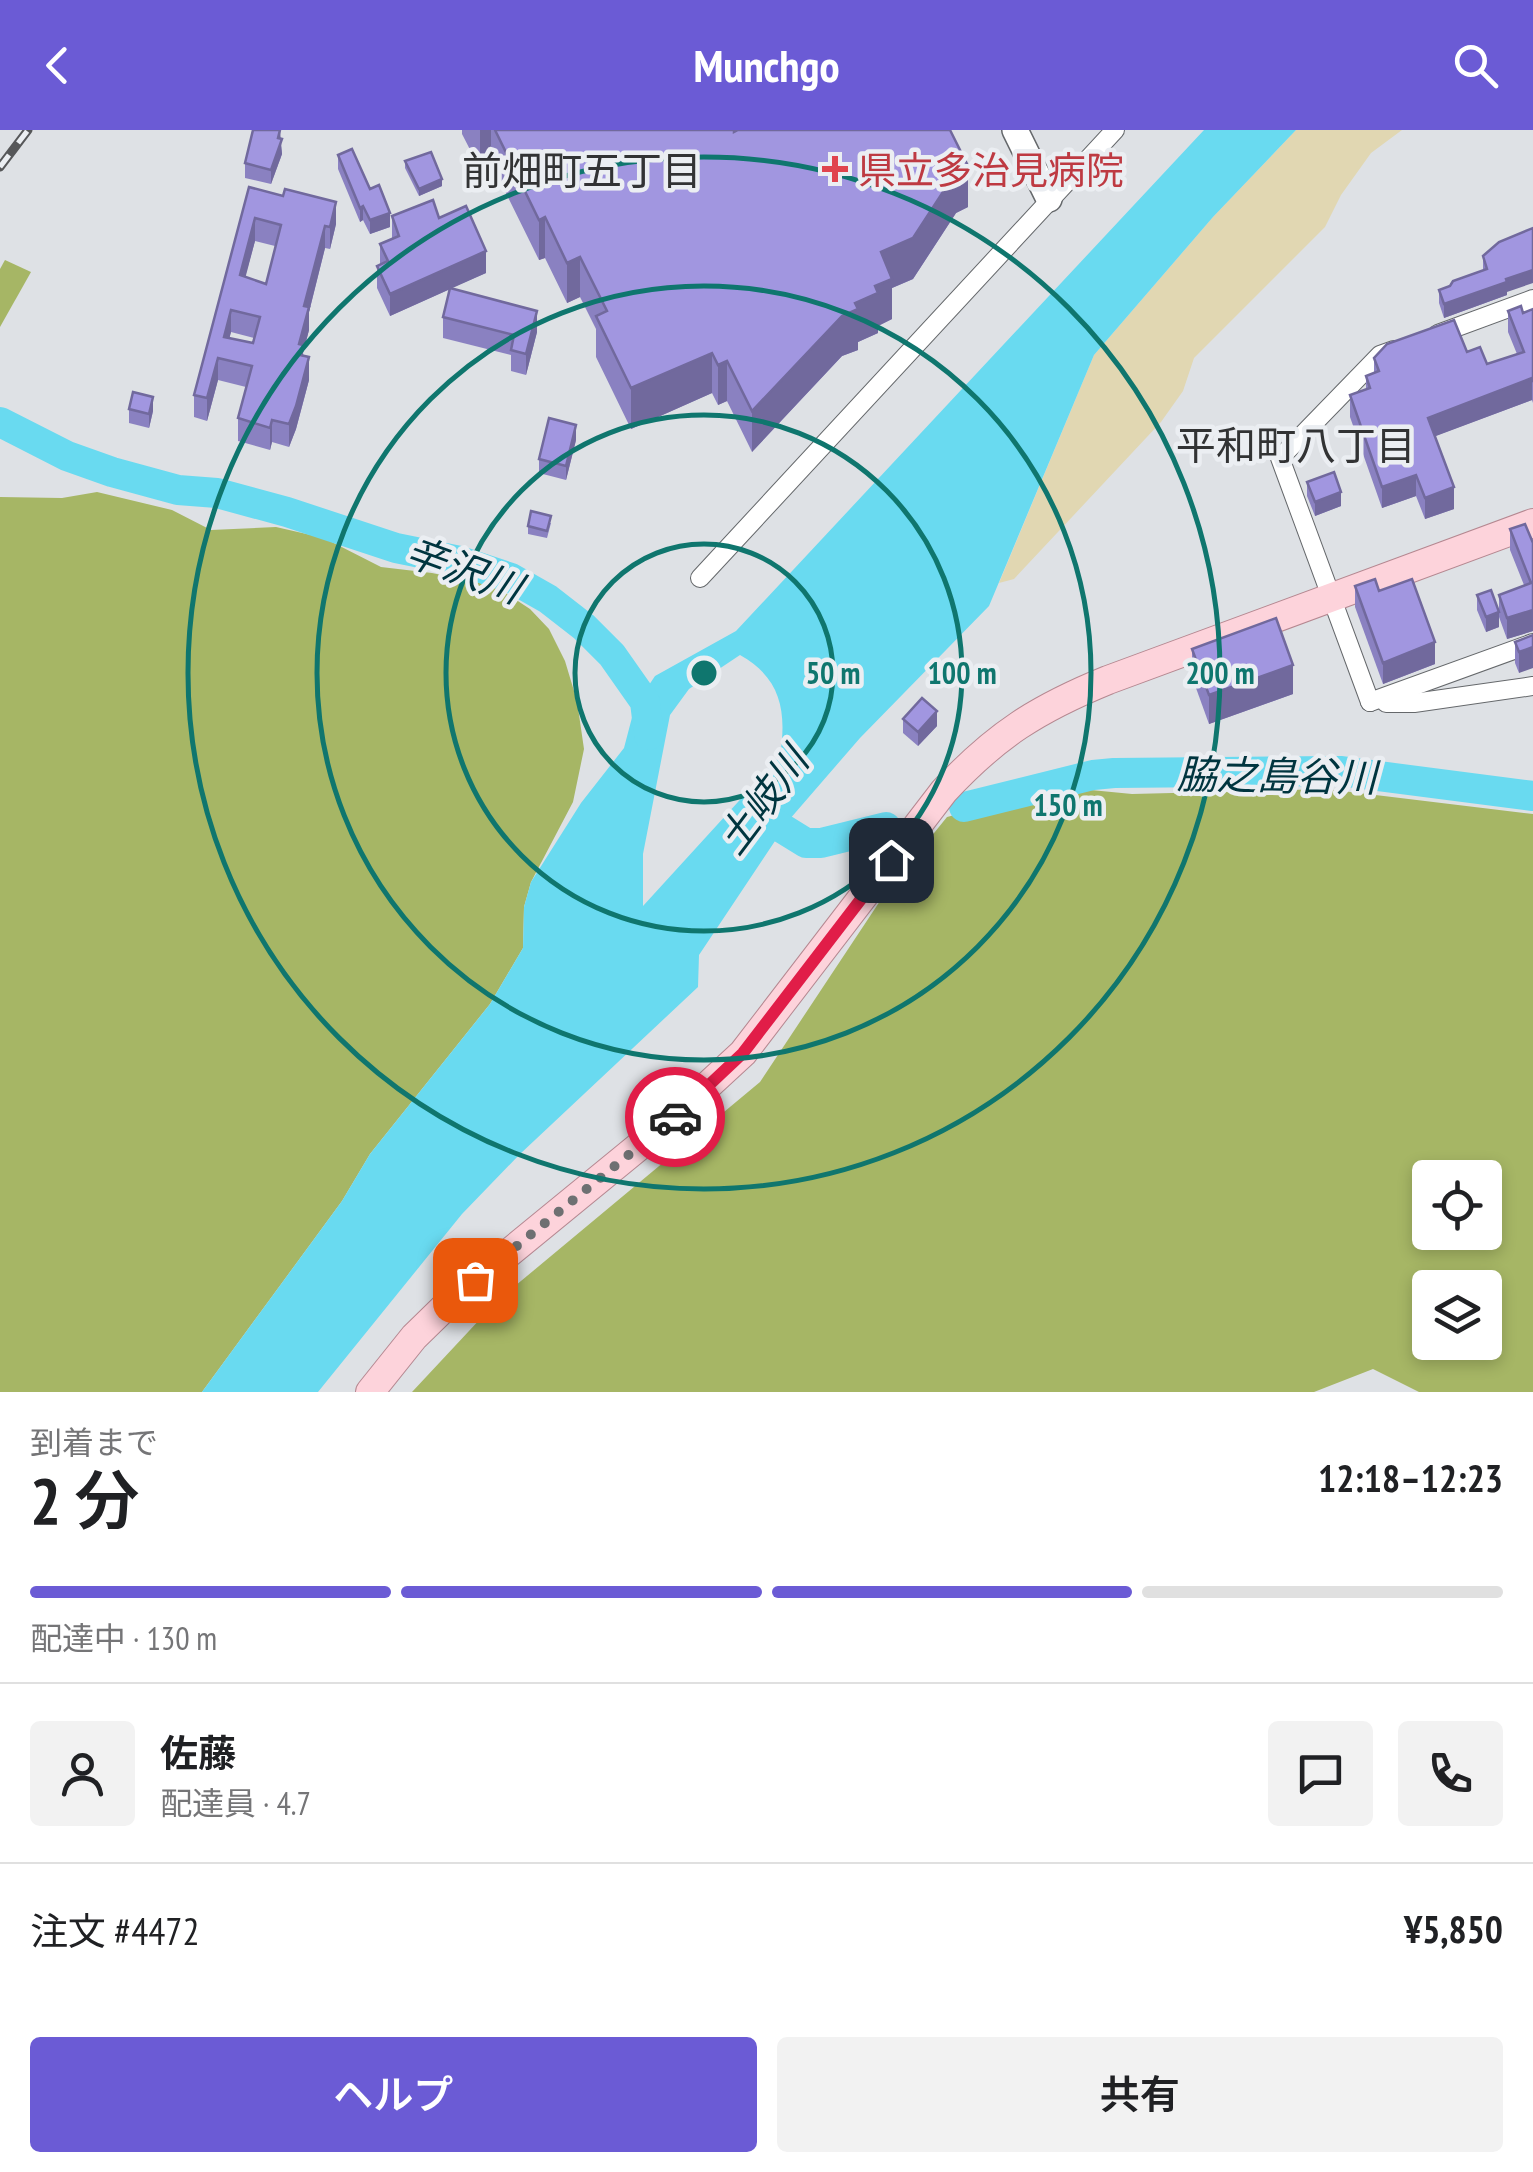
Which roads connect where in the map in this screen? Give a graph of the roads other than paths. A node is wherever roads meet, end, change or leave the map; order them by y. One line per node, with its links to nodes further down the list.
1 (1015, 130): 3 (street)
2 (1114, 130): 3 (street)
3 (1049, 199): 6 (street)
4 (1533, 299): 7 (street)
5 (1533, 523): 7 (main road)
6 (700, 578)
7 (1331, 600): 10 (street); 11 (main road)
8 (1533, 643): 10 (street)
9 (1533, 686): 10 (street)
10 (1370, 702)
11 (370, 1392)

